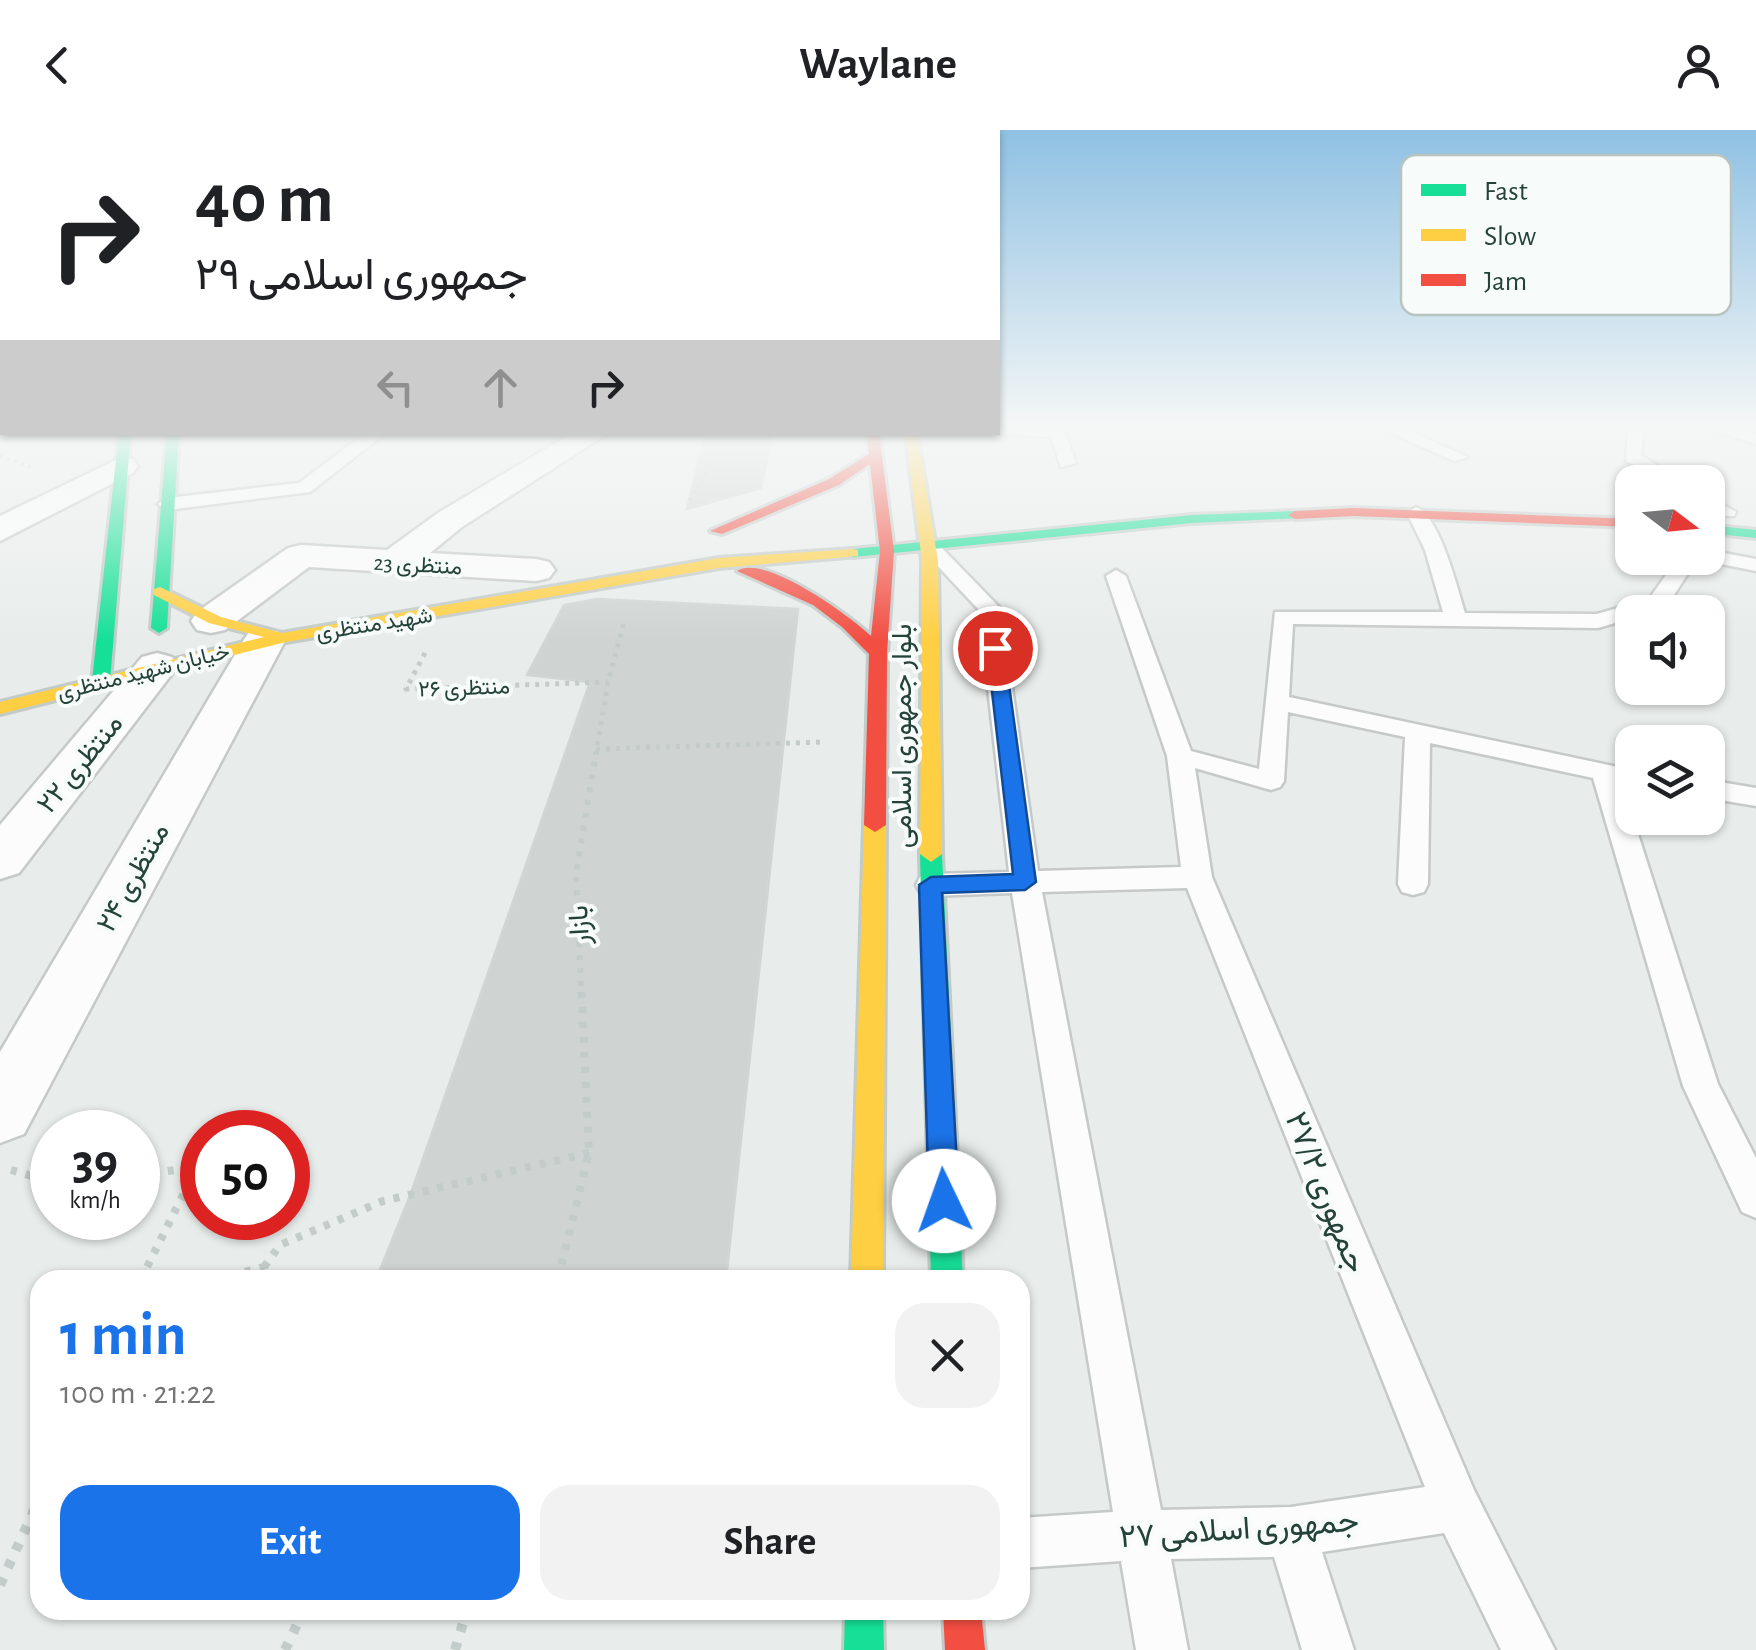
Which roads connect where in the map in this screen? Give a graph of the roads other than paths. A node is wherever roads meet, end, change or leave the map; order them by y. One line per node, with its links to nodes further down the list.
1 (47, 499): 19 (street)
2 (118, 499): 38 (main road)
3 (167, 499): 11 (main road)
4 (210, 499): 11 (lane)
5 (485, 499): 27 (street)
6 (794, 499): 20 (main road)
7 (875, 499): 15 (main road, بلوار جمهوری اسلامی)
8 (925, 499): 18 (main road, بلوار جمهوری اسلامی)
9 (1547, 499): 10 (main road)
10 (1615, 503)
11 (167, 504): 32 (main road)
12 (1725, 510): 14 (main road)
13 (1416, 513): 16 (main road); 18 (main road); 33 (lane)
14 (1756, 516)
15 (876, 520): 18 (main road); 24 (main road, بلوار جمهوری اسلامی)
16 (1615, 522)
17 (798, 524): 20 (main road)
18 (931, 526): 24 (main road, شهید منتظری); 49 (lane); 51 (main road, بلوار جمهوری اسلامی)
19 (0, 530)
20 (718, 531): 23 (main road)
21 (1725, 531): 22 (main road)
22 (1756, 534)
23 (657, 543)
24 (887, 551): 26 (main road, شهید منتظری); 36 (main road, بلوار جمهوری اسلامی)
25 (1725, 559): 28 (lane)
26 (718, 563): 35 (main road, شهید منتظری); 36 (main road)
27 (392, 564): 29 (street, منتظری 23); 34 (street, منتظری 23)
28 (1756, 565)
29 (545, 568): 35 (main road, شهید منتظری)
30 (1677, 575): 33 (lane)
31 (1116, 576): 42 (lane, جمهوری ۲۷/۲)
32 (160, 592): 34 (main road); 37 (main road)
33 (1456, 619): 39 (lane)
34 (211, 620): 35 (main road)
35 (276, 639): 37 (main road, خیابان شهید منتظری); 52 (street, منتظری ۲۴)
36 (878, 653): 54 (main road, بلوار جمهوری اسلامی)
37 (157, 666): 38 (main road, خیابان شهید منتظری); 47 (street, منتظری ۲۲)
38 (101, 681): 40 (main road, خیابان شهید منتظری)
39 (1277, 702): 41 (lane); 42 (lane)
40 (0, 708)
41 (1418, 733): 43 (lane); 50 (lane)
42 (1180, 756): 48 (lane, جمهوری ۲۷/۲)
43 (1615, 775)
44 (1725, 792): 45 (lane)
45 (1756, 797)
46 (1635, 835): 53 (lane)
47 (0, 860)
48 (1197, 876): 49 (lane); 56 (lane, جمهوری ۲۷/۲)
49 (1025, 882): 51 (lane); 58 (lane)
50 (1413, 884)
51 (931, 885): 55 (main road, بلوار جمهوری اسلامی)
52 (0, 1113)
53 (1756, 1198)
54 (867, 1270)
55 (948, 1270)
56 (1457, 1507): 57 (lane, جمهوری اسلامی ۲۷); 66 (lane, جمهوری ۲۷/۲)
57 (1291, 1532): 58 (lane, جمهوری اسلامی ۲۷); 65 (lane)
58 (1142, 1535): 59 (lane, جمهوری اسلامی ۲۷); 64 (lane)
59 (1030, 1542)
60 (864, 1620): 62 (main road)
61 (962, 1620): 63 (main road)
62 (864, 1650)
63 (964, 1650)
64 (1162, 1650)
65 (1328, 1650)
66 (1529, 1650)

